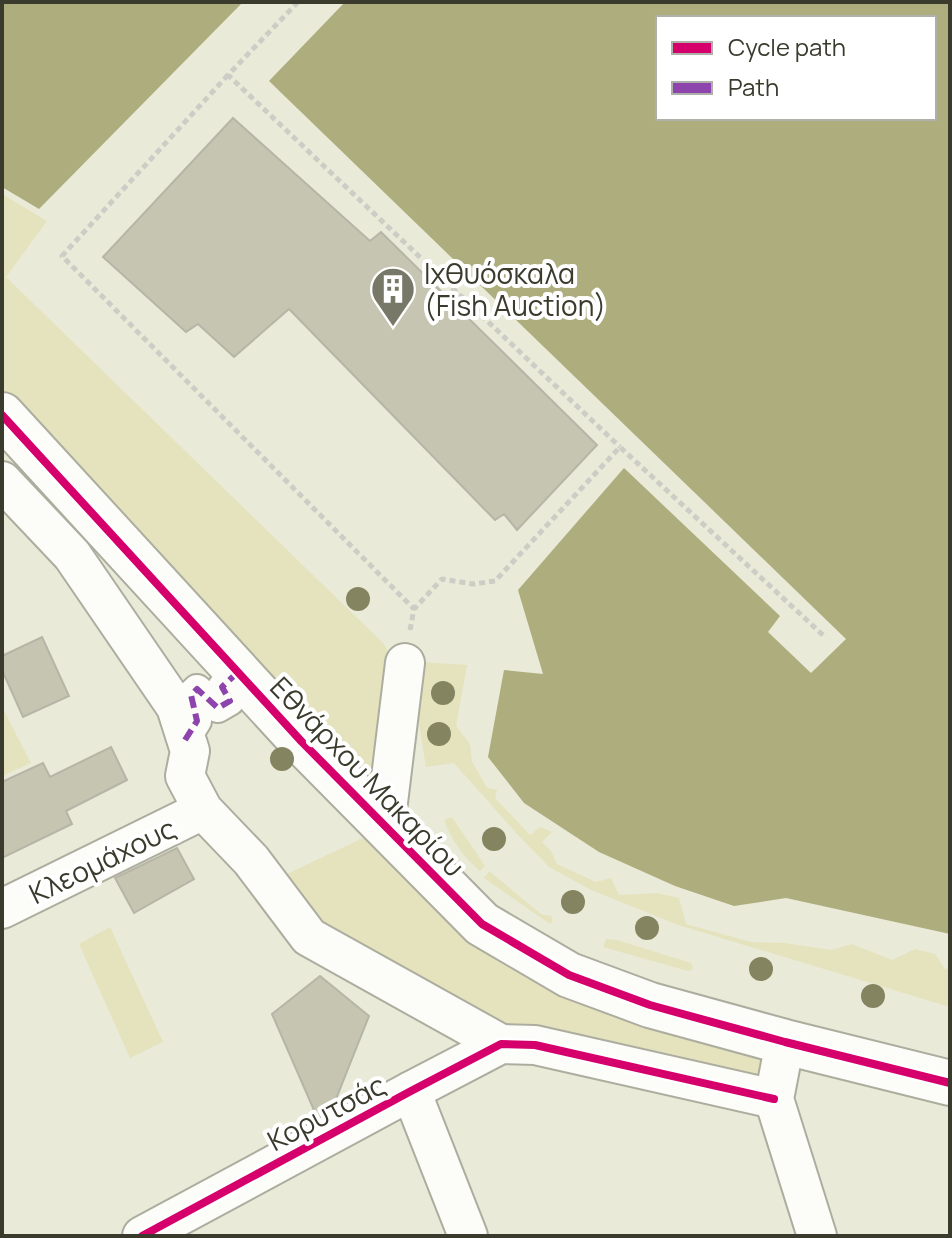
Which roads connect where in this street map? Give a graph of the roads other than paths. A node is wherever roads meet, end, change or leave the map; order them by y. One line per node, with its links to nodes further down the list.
1 (2, 415): 4 (street, Εθνάρχου Μακαρίου)
2 (2, 481): 5 (street)
3 (405, 663): 7 (street)
4 (237, 673): 5 (street); 7 (street, Εθνάρχου Μακαρίου)
5 (185, 740): 6 (street)
6 (203, 810): 8 (street, Κλεομάχους); 10 (street)
7 (385, 827): 9 (street, Εθνάρχου Μακαρίου)
8 (2, 909)
9 (785, 1042): 11 (street, Εθνάρχου Μακαρίου); 13 (street)
10 (518, 1044): 12 (street, Κορυτσάς); 13 (street)
11 (950, 1083)
12 (411, 1091): 14 (street, Κορυτσάς); 15 (street)
13 (774, 1099): 16 (street)
14 (142, 1236)
15 (468, 1236)
16 (817, 1236)

